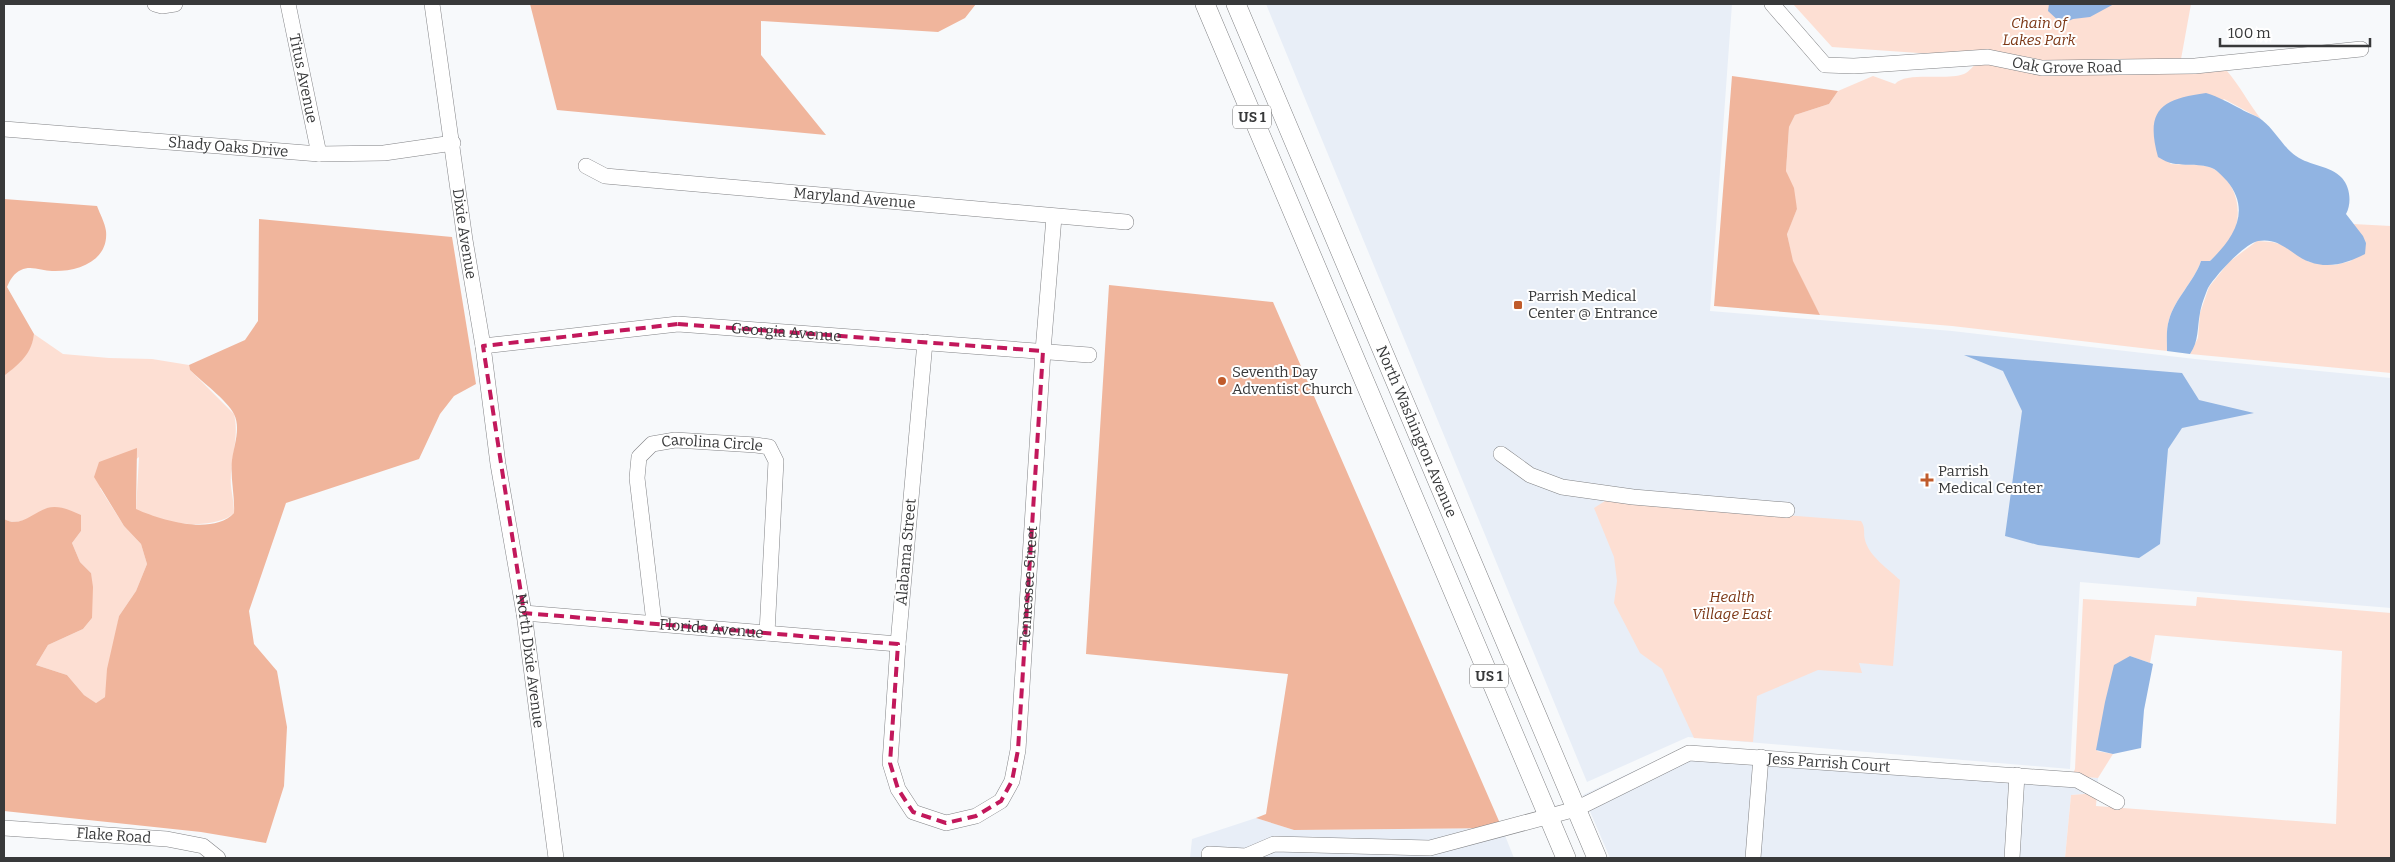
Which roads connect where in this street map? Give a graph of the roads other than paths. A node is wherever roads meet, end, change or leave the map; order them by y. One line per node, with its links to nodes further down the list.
1 (155, 4): 2 (street)
2 (175, 4)
3 (288, 4): 11 (street, Titus Avenue)
4 (432, 4): 10 (street, Dixie Avenue)
5 (1205, 4): 22 (main road, North Washington Avenue / US 1)
6 (1236, 4): 21 (main road, North Washington Avenue / US 1)
7 (1772, 4): 8 (street, Oak Grove Road)
8 (2361, 49)
9 (4, 129): 11 (street, Shady Oaks Drive)
10 (453, 143): 11 (street, Shady Oaks Drive); 16 (street, Dixie Avenue)
11 (319, 154)
12 (586, 166): 13 (street, Maryland Avenue)
13 (1054, 217): 14 (street, Maryland Avenue); 17 (street, Tennessee Street)
14 (1126, 222)
15 (925, 342): 16 (street, Georgia Avenue); 17 (street, Georgia Avenue); 27 (street, Alabama Street)
16 (483, 346): 20 (street, Dixie Avenue)
17 (1043, 351): 18 (street, Georgia Avenue); 29 (street, Tennessee Street)
18 (1089, 355)
19 (1501, 454): 23 (street)
20 (498, 464): 24 (street, North Dixie Avenue)
21 (1439, 482): 22 (main road); 32 (main road, North Washington Avenue / US 1)
22 (1411, 494): 33 (main road, North Washington Avenue / US 1)
23 (1787, 510)
24 (524, 613): 25 (street, Florida Avenue); 38 (street, North Dixie Avenue)
25 (654, 622): 26 (street, Florida Avenue); 26 (street, Carolina Circle)
26 (767, 633): 27 (street, Florida Avenue)
27 (898, 644): 29 (street, Alabama Street)
28 (1761, 757): 30 (street, Jess Parrish Court); 32 (street, Jess Parrish Court); 41 (street)
29 (890, 763)
30 (2018, 775): 31 (street, Jess Parrish Court); 42 (street)
31 (2117, 802)
32 (1576, 809): 33 (street, Jess Parrish Court); 40 (main road, North Washington Avenue / US 1)
33 (1549, 817): 35 (street, Jess Parrish Court); 39 (main road, North Washington Avenue / US 1)
34 (4, 828): 37 (street, Flake Road)
35 (1429, 853): 36 (street, Jess Parrish Court)
36 (1209, 854)
37 (218, 858)
38 (556, 858)
39 (1566, 858)
40 (1598, 858)
41 (1753, 858)
42 (2012, 858)

